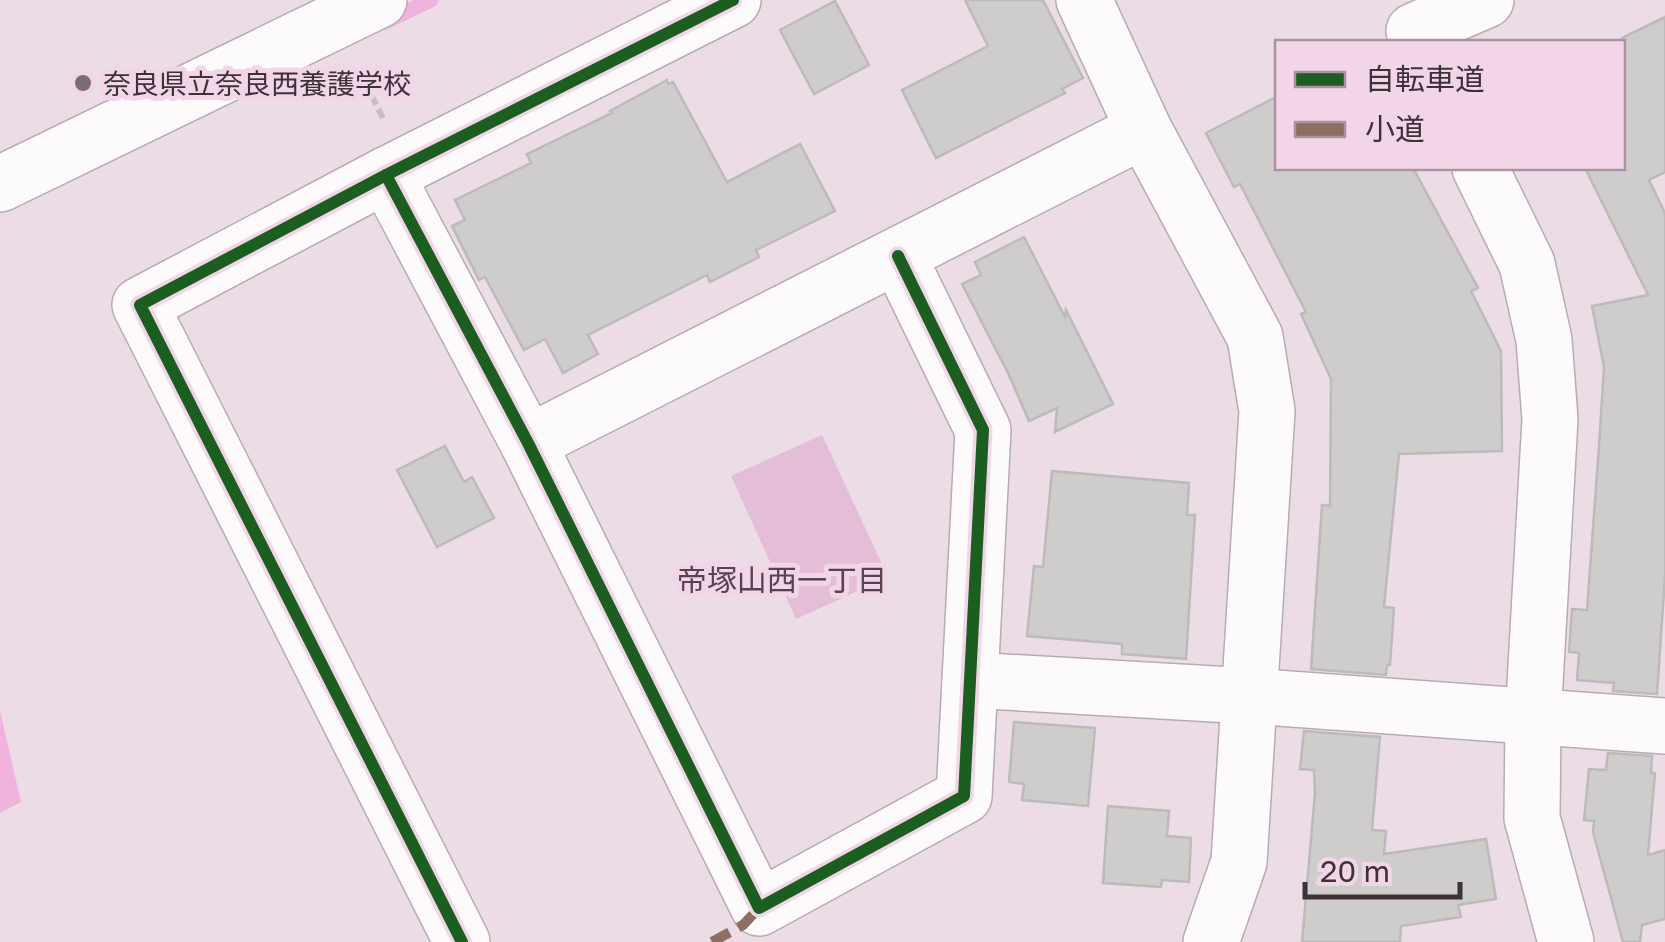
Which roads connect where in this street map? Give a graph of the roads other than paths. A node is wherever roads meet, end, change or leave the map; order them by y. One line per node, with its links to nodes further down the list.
1 (733, 0): 7 (street)
2 (1084, 0): 6 (street)
3 (1486, 0): 5 (street)
4 (356, 11): 9 (street)
5 (1411, 25)
6 (1144, 130): 10 (street); 13 (street)
7 (397, 170): 11 (street); 16 (street)
8 (1481, 170): 14 (street)
9 (0, 184)
10 (898, 256): 11 (street); 12 (street)
11 (528, 444): 12 (street)
12 (970, 680): 13 (street)
13 (1250, 696): 14 (street); 17 (street)
14 (1533, 719): 15 (street); 18 (street)
15 (1665, 726)
16 (462, 942)
17 (1212, 942)
18 (1566, 942)

